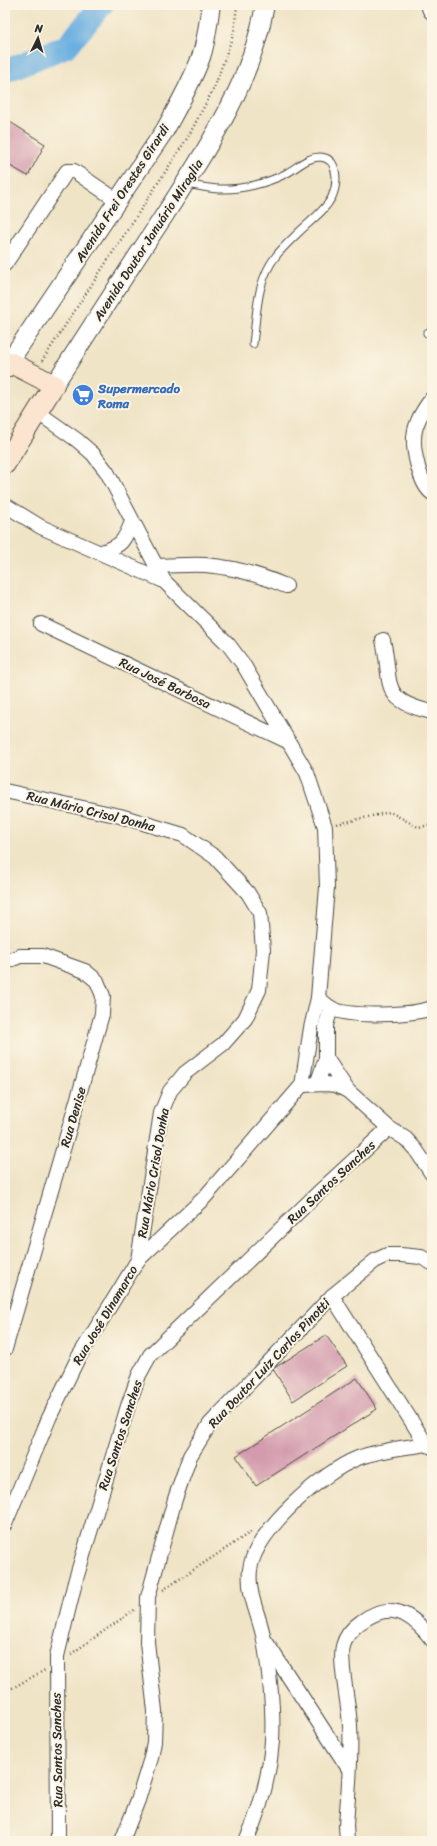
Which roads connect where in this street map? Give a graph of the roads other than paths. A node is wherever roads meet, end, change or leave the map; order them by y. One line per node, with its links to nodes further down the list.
1 (211, 5): 6 (street, Avenida Frei Orestes Girardi)
2 (265, 5): 5 (street, Avenida Doutor Januário Miraglia)
3 (430, 5): 4 (street)
4 (432, 10)
5 (184, 184): 8 (lane); 10 (street, Avenida Doutor Januário Miraglia)
6 (118, 201): 7 (street); 9 (street, Avenida Frei Orestes Girardi)
7 (5, 264)
8 (253, 344)
9 (7, 365): 10 (main road)
10 (54, 385): 12 (main road, Avenida Doutor Januário Miraglia)
11 (432, 398): 14 (street)
12 (37, 412): 13 (main road, Avenida Doutor Januário Miraglia); 16 (street)
13 (5, 464)
14 (432, 493)
15 (5, 505): 17 (street)
16 (132, 522): 17 (street); 18 (street)
17 (102, 552): 19 (street)
18 (156, 566): 19 (street); 20 (street)
19 (164, 581): 24 (street)
20 (286, 586)
21 (41, 624): 24 (street, Rua José Barbosa)
22 (384, 640): 23 (street)
23 (429, 712)
24 (289, 742): 27 (street)
25 (5, 791): 36 (street, Rua Mário Crisol Donha)
26 (5, 962): 39 (street, Rua Denise)
27 (318, 998): 28 (street); 32 (street)
28 (331, 1008): 29 (street); 30 (street)
29 (432, 1008)
30 (326, 1058): 31 (street); 33 (street)
31 (317, 1084): 32 (street); 33 (street)
32 (302, 1085): 36 (street, Rua José Dinamarco)
33 (348, 1091): 34 (street)
34 (389, 1128): 35 (street); 45 (street, Rua Santos Sanches)
35 (432, 1174)
36 (138, 1260): 41 (street, Rua José Dinamarco)
37 (432, 1263): 38 (street, Rua Doutor Luiz Carlos Pinotti)
38 (332, 1296): 40 (street); 46 (street, Rua Doutor Luiz Carlos Pinotti)
39 (5, 1349)
40 (429, 1446): 42 (street)
41 (5, 1524)
42 (264, 1639): 44 (street); 47 (street)
43 (432, 1640): 44 (street)
44 (349, 1769): 48 (street)
45 (58, 1841)
46 (122, 1841)
47 (246, 1841)
48 (347, 1841)

